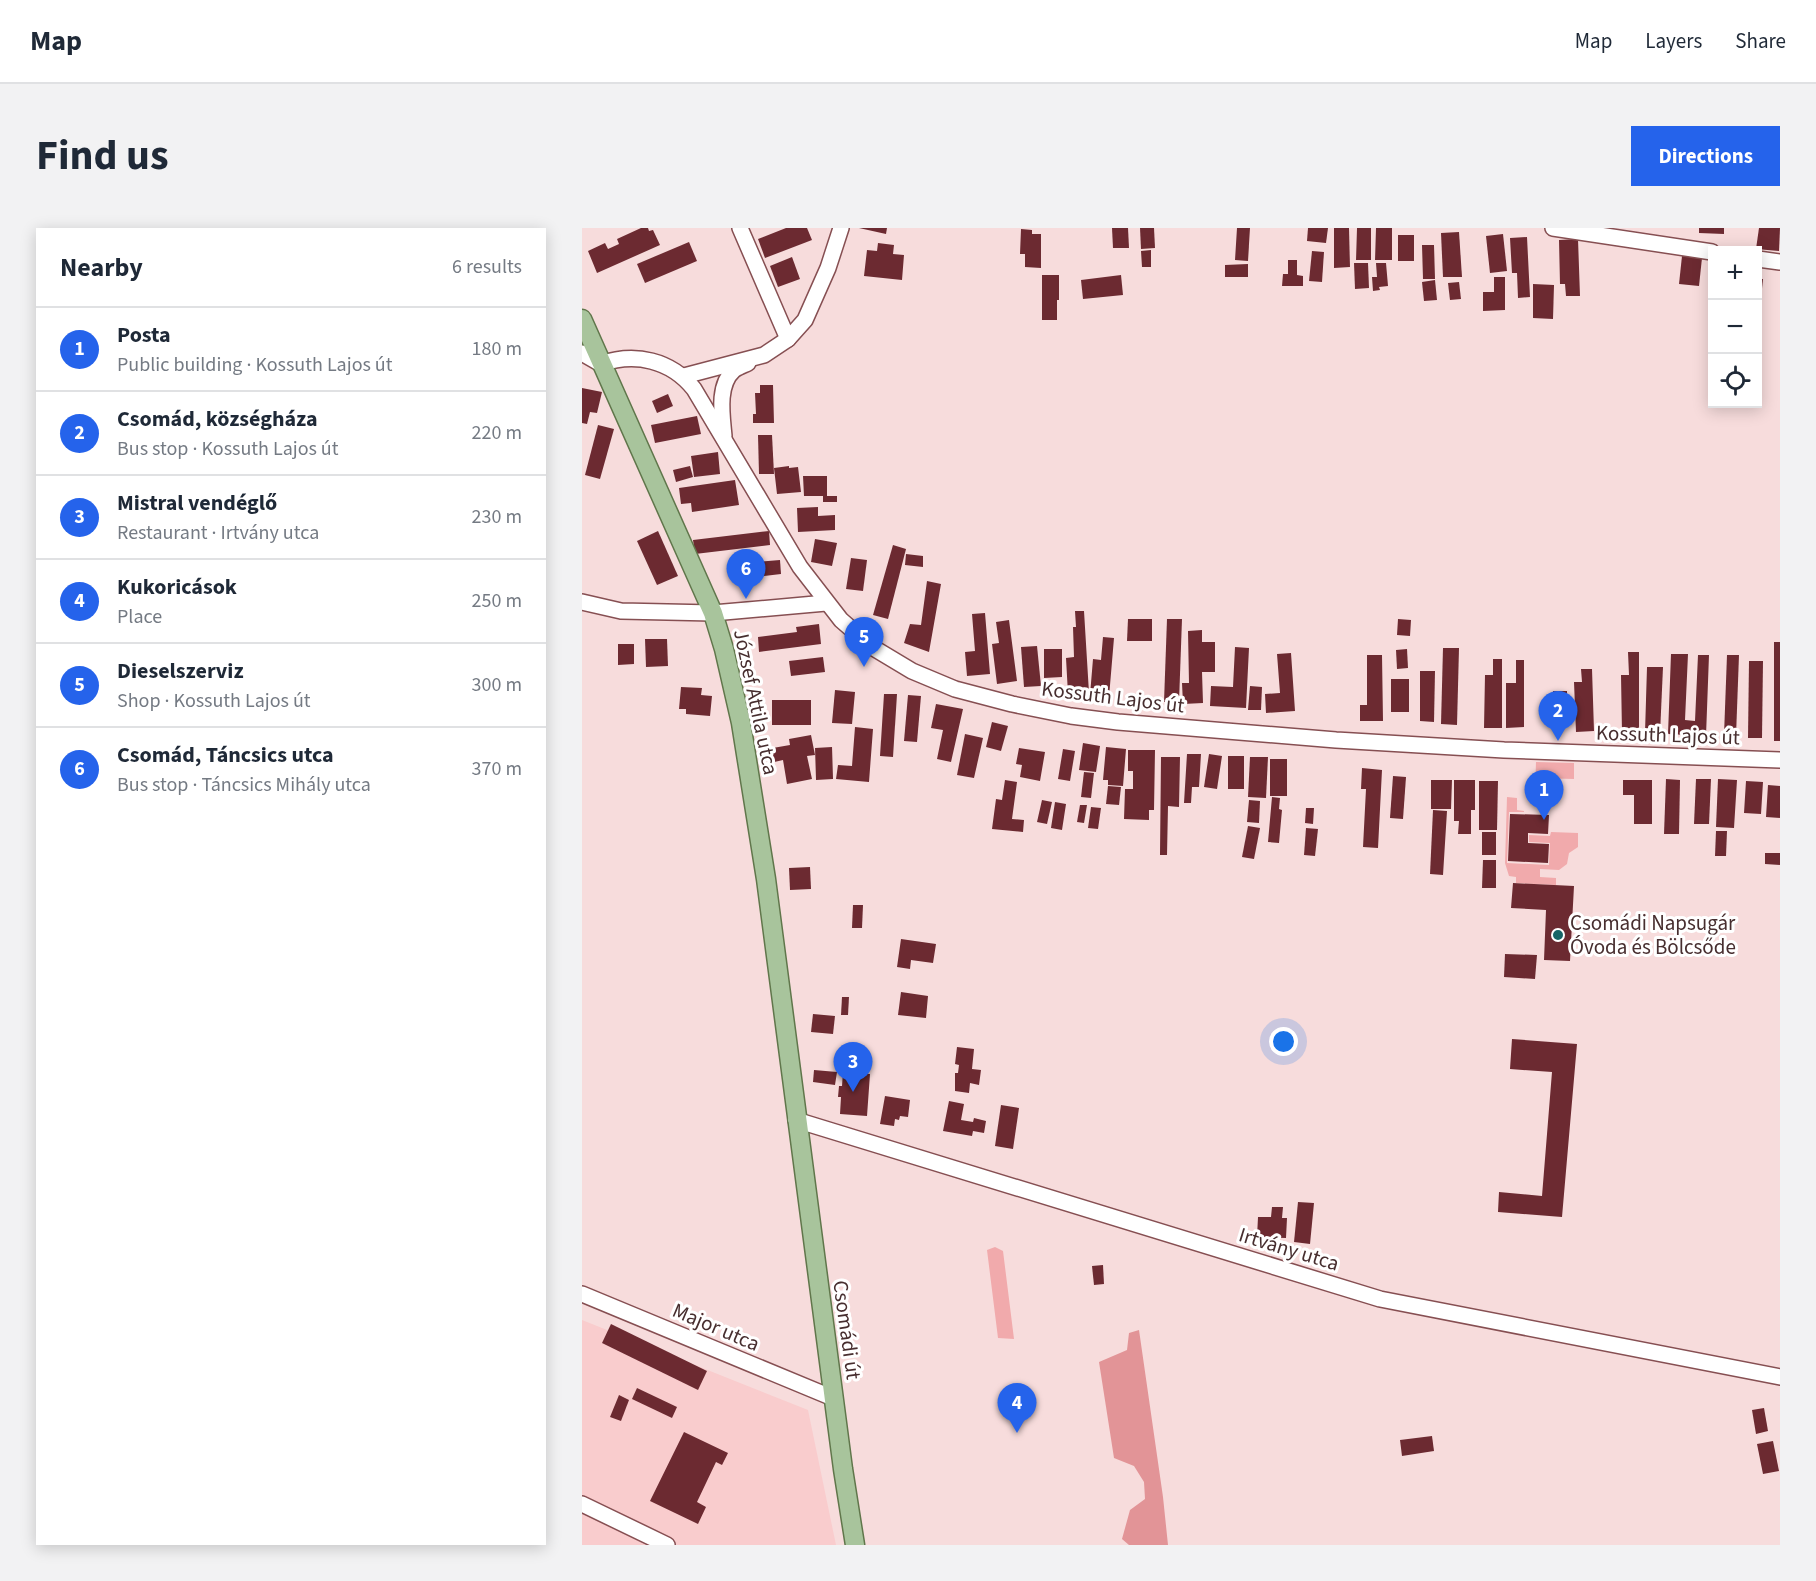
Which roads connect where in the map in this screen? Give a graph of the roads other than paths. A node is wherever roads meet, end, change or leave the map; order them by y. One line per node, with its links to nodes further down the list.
1 (740, 228): 8 (street)
2 (841, 228): 8 (street)
3 (1553, 228): 4 (street)
4 (1708, 251)
5 (1762, 260): 6 (street)
6 (1780, 262)
7 (582, 319): 11 (main road, József Attila utca)
8 (788, 339): 10 (street)
9 (582, 353): 11 (street)
10 (764, 355): 12 (street); 13 (street)
11 (601, 364): 12 (street, Kossuth Lajos út); 16 (main road, József Attila utca)
12 (684, 376): 13 (street, Kossuth Lajos út)
13 (724, 439): 15 (street, Kossuth Lajos út)
14 (582, 602): 16 (street)
15 (826, 603): 16 (street); 17 (street, Kossuth Lajos út)
16 (712, 613): 18 (main road, József Attila utca)
17 (1780, 760)
18 (796, 1120): 20 (street, Irtvány utca); 21 (main road, Csomádi út)
19 (582, 1294): 21 (street, Major utca)
20 (1780, 1377)
21 (833, 1398): 24 (main road, Csomádi út)
22 (582, 1504): 23 (street)
23 (667, 1545)
24 (855, 1545)

